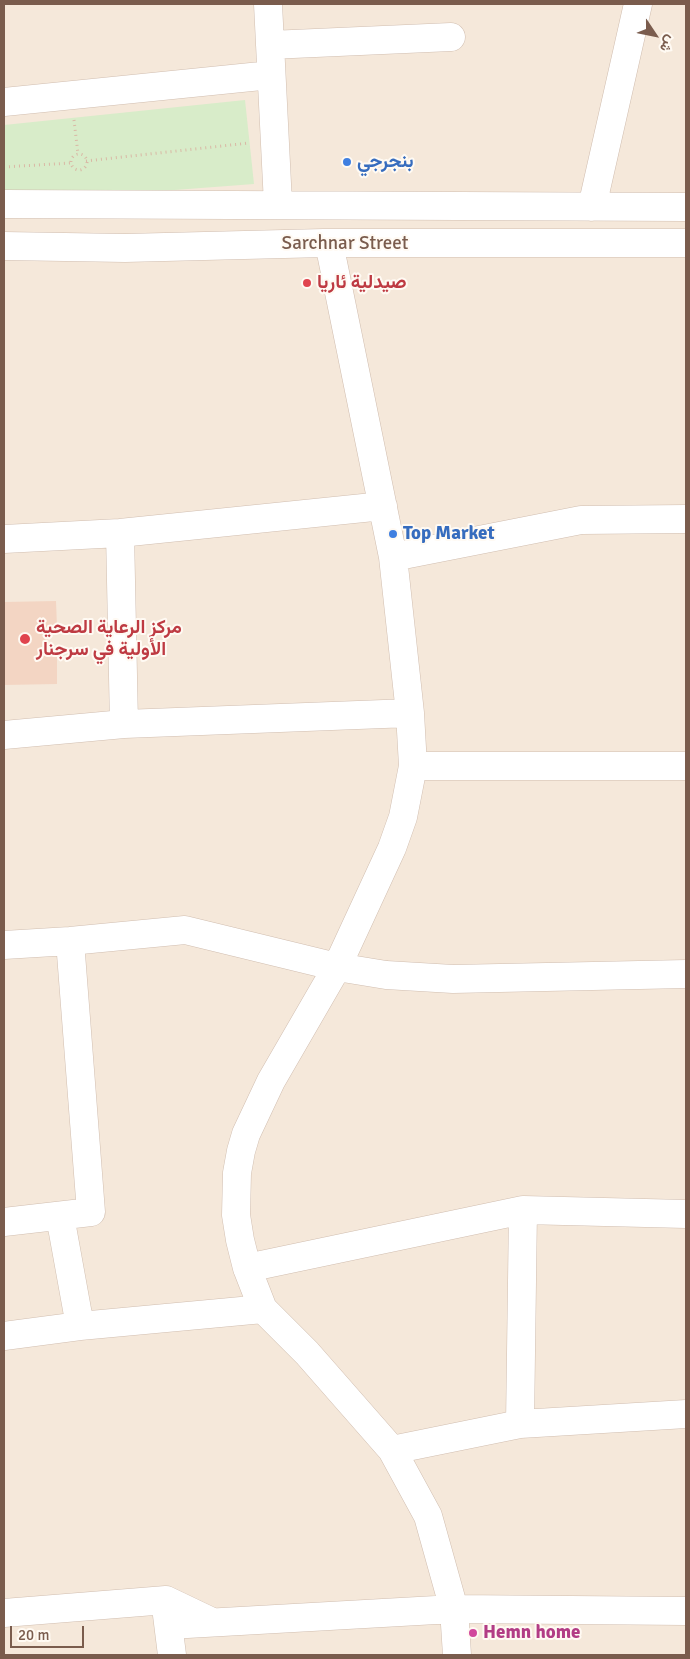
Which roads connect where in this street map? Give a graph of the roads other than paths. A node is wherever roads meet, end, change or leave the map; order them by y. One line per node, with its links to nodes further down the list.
1 (268, 4): 4 (street)
2 (638, 4): 10 (street)
3 (451, 37): 4 (street)
4 (270, 45): 5 (street)
5 (271, 76): 6 (street); 8 (street)
6 (4, 102)
7 (4, 204): 8 (street, Sarchnar Street)
8 (278, 204): 10 (street, Sarchnar Street)
9 (686, 206): 10 (street, Sarchnar Street)
10 (592, 207)
11 (329, 243): 12 (street, Sarchnar Street); 13 (street, Sarchnar Street); 14 (street)
12 (686, 243)
13 (4, 246)
14 (383, 506): 16 (street); 18 (street)
15 (686, 519): 18 (street)
16 (120, 533): 17 (street); 20 (street)
17 (4, 539)
18 (393, 557): 19 (street)
19 (410, 713): 20 (street); 22 (street)
20 (124, 724): 21 (street)
21 (4, 735)
22 (413, 766): 23 (street); 26 (street)
23 (686, 766)
24 (70, 941): 25 (street); 26 (street); 30 (street)
25 (4, 945)
26 (337, 967): 27 (street); 32 (street)
27 (686, 974)
28 (523, 1210): 29 (street); 32 (street); 37 (street)
29 (686, 1214)
30 (60, 1216): 31 (street); 34 (street)
31 (4, 1222)
32 (247, 1268): 33 (street)
33 (263, 1309): 34 (street); 38 (street)
34 (80, 1326): 35 (street)
35 (4, 1336)
36 (686, 1414): 37 (street)
37 (520, 1424): 38 (street)
38 (392, 1450): 39 (street)
39 (454, 1609): 40 (street); 42 (street); 44 (street)
40 (686, 1611)
41 (4, 1613): 42 (street)
42 (167, 1613): 43 (street)
43 (172, 1655)
44 (458, 1655)

